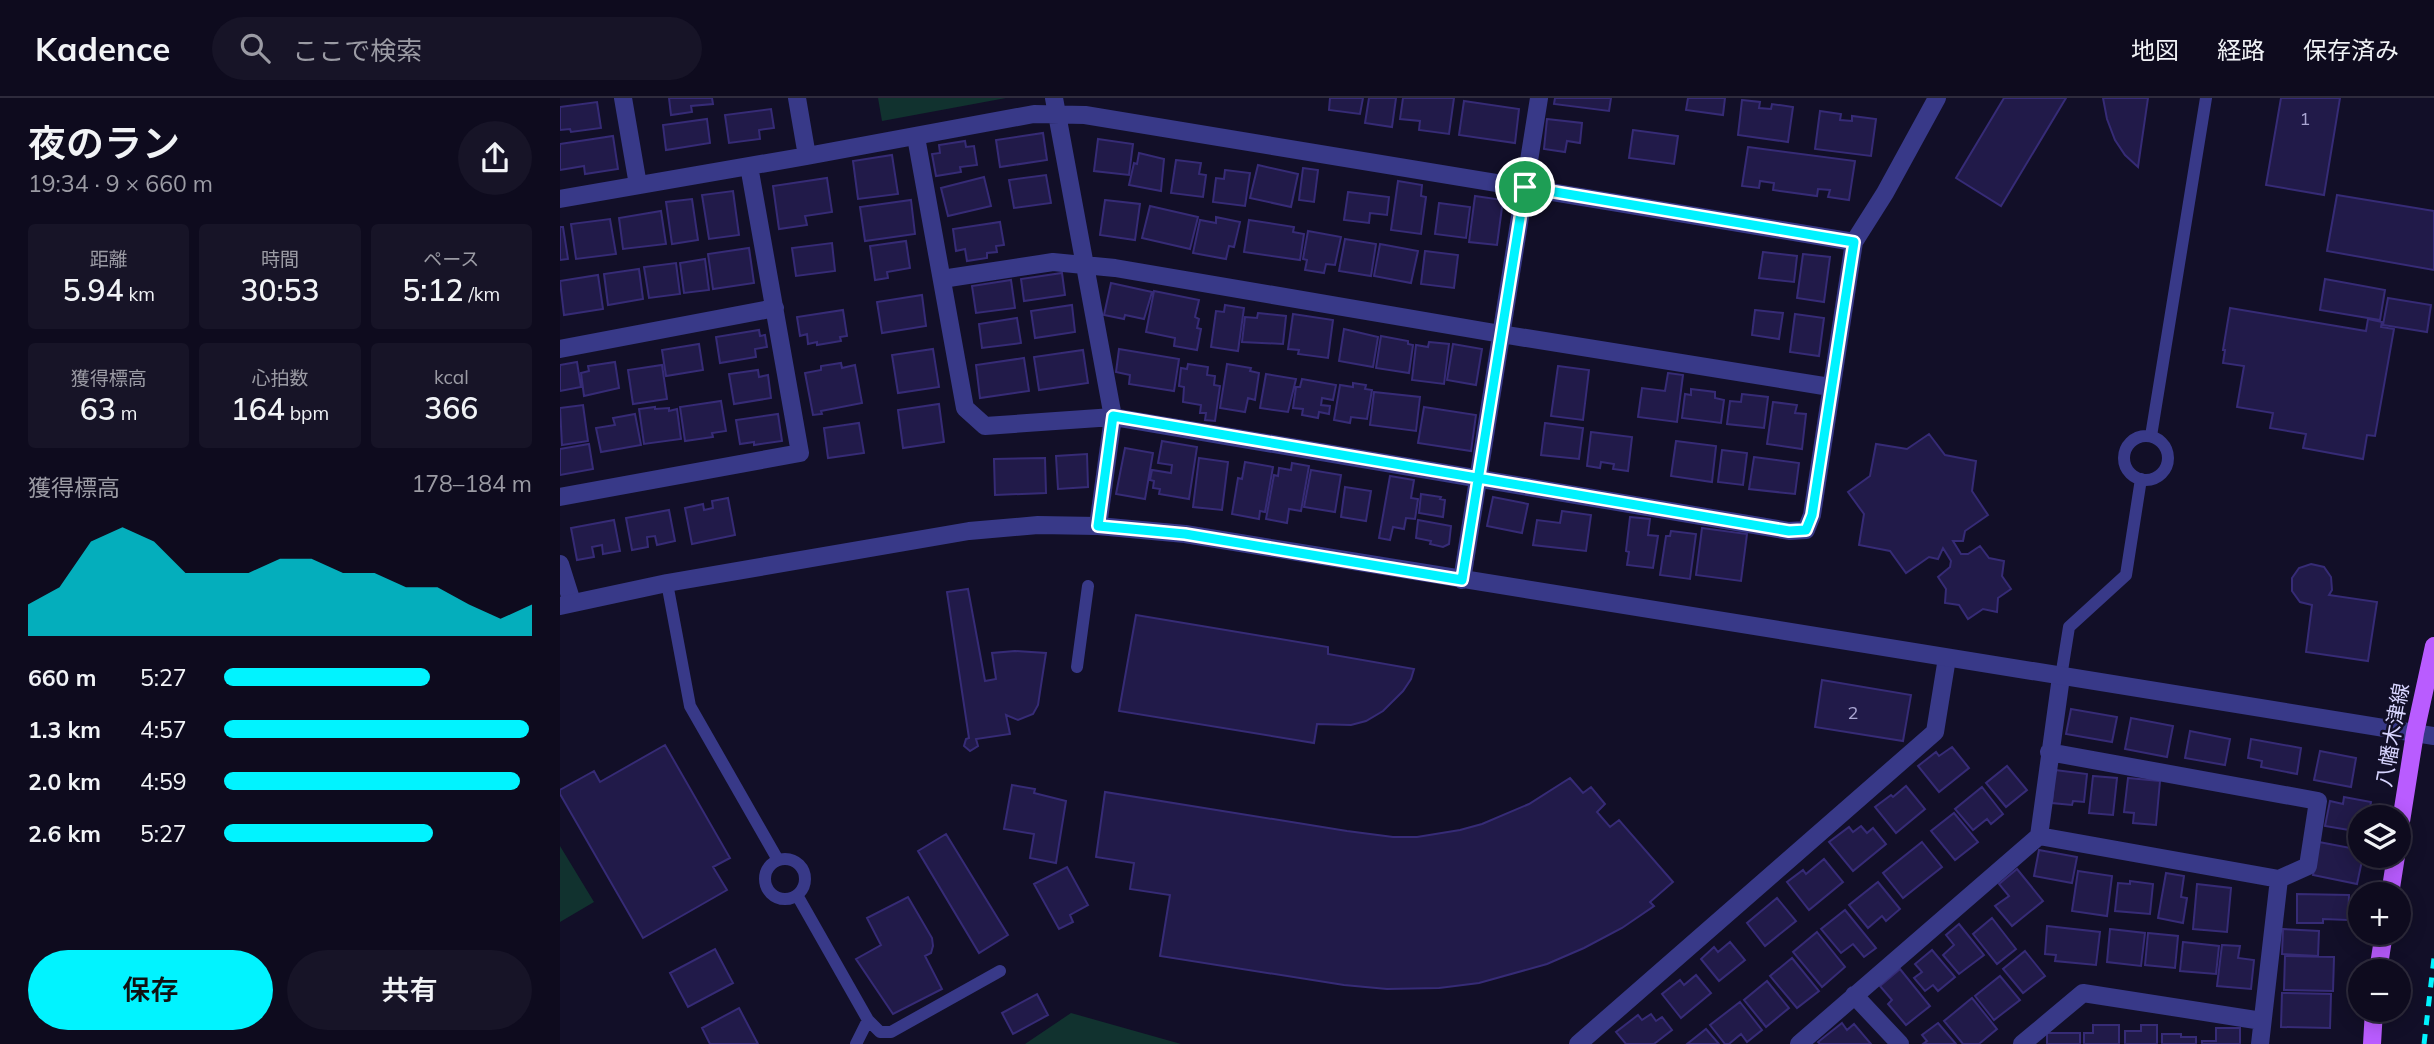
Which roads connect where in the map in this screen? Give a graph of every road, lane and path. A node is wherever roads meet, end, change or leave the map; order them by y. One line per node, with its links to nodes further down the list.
1 (623, 98): 10 (street)
2 (797, 98): 8 (street)
3 (1539, 98): 11 (street)
4 (1937, 98): 13 (street)
5 (2206, 98): 21 (lane)
6 (1055, 106): 7 (street); 11 (street); 14 (street)
7 (916, 137): 8 (street); 15 (street)
8 (807, 156): 9 (street)
9 (749, 166): 10 (street); 16 (street)
10 (638, 185): 12 (street)
11 (1525, 187): 13 (street); 17 (street)
12 (560, 199)
13 (1854, 242): 19 (street)
14 (1085, 265): 15 (street); 17 (street); 20 (street)
15 (942, 279): 20 (street)
16 (775, 308): 18 (street); 24 (street)
17 (1502, 334): 19 (street); 22 (street)
18 (560, 349)
19 (1830, 387): 22 (street)
20 (1113, 416): 22 (street); 25 (street)
21 (2151, 436): 23 (lane); 23 (lane)
22 (1478, 478): 27 (street)
23 (2140, 479): 34 (lane)
24 (560, 497)
25 (1098, 526): 27 (street); 28 (street)
26 (560, 564): 30 (street)
27 (1462, 580): 32 (street)
28 (667, 583): 30 (street); 40 (lane)
29 (1088, 586): 33 (lane)
30 (566, 604)
31 (2434, 646): 35 (main road, 八幡木津線)
32 (1947, 658): 34 (street); 49 (street)
33 (1077, 667)
34 (2061, 677): 35 (street); 37 (street)
35 (2415, 733): 36 (street); 38 (main road, 八幡木津線)
36 (2434, 737)
37 (2049, 752): 39 (street); 41 (street)
38 (2404, 805)
39 (2039, 835): 41 (street); 44 (street)
40 (778, 860): 42 (lane); 42 (lane)
41 (2279, 879): 46 (street)
42 (797, 895): 45 (lane)
43 (1000, 971): 45 (lane)
44 (1854, 995): 50 (street); 51 (street)
45 (868, 1020): 48 (lane)
46 (2262, 1021): 52 (street); 53 (street)
47 (2373, 1022): 54 (main road)
48 (856, 1044)
49 (1578, 1044)
50 (1799, 1044)
51 (1900, 1044)
52 (2022, 1044)
53 (2260, 1044)
54 (2372, 1044)

